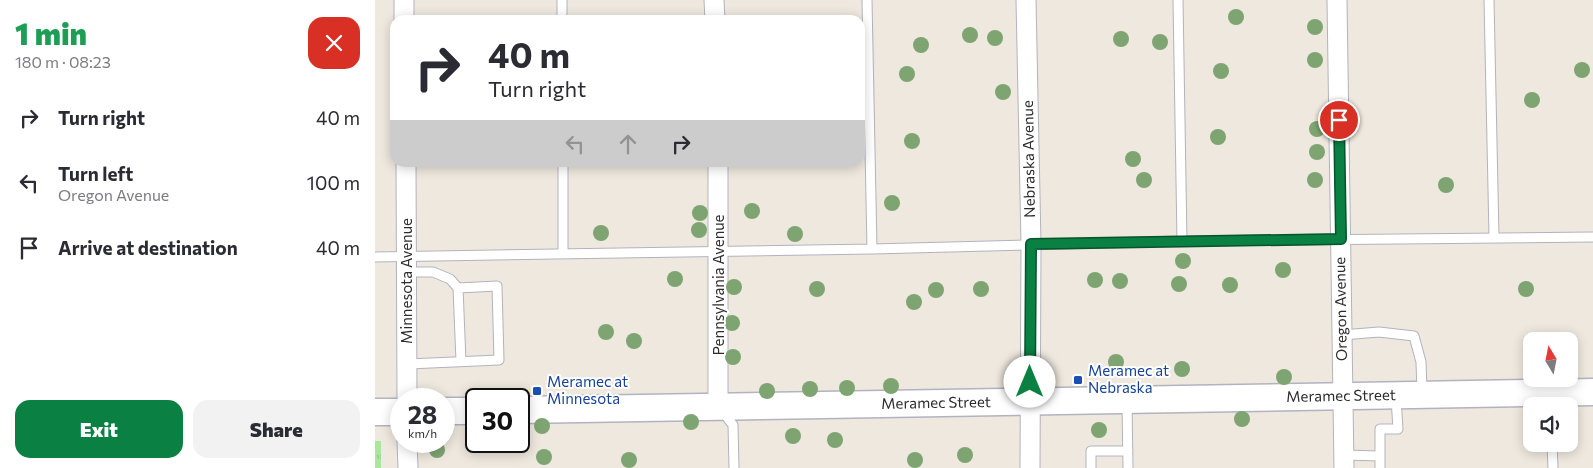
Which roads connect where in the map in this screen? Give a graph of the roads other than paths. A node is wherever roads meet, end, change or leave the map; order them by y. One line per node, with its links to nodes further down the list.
1 (404, 0): 9 (street)
2 (562, 0): 10 (lane)
3 (714, 0): 11 (street)
4 (867, 0): 20 (lane)
5 (1026, 0): 19 (street, Nebraska Avenue)
6 (1178, 0): 18 (lane)
7 (1337, 0): 17 (street, Oregon Avenue)
8 (1489, 0): 15 (lane)
9 (405, 15)
10 (562, 15)
11 (715, 15)
12 (406, 167): 24 (street, Minnesota Avenue)
13 (563, 167): 22 (lane)
14 (718, 167): 21 (street, Pennsylvania Avenue)
15 (1494, 237): 16 (lane); 17 (lane)
16 (1593, 237)
17 (1341, 239): 18 (lane); 26 (street, Oregon Avenue)
18 (1182, 241): 19 (lane)
19 (1031, 244): 20 (lane); 35 (street, Nebraska Avenue)
20 (872, 249): 21 (lane)
21 (719, 250): 22 (lane); 36 (street, Pennsylvania Avenue)
22 (563, 252): 24 (lane)
23 (375, 257): 24 (lane)
24 (407, 264): 25 (lane); 28 (street, Minnesota Avenue)
25 (458, 288): 27 (lane); 27 (lane)
26 (1342, 335): 32 (lane); 33 (street, Oregon Avenue)
27 (461, 361): 28 (lane)
28 (407, 364): 29 (street, Minnesota Avenue)
29 (407, 388)
30 (1593, 392): 32 (street, Meramec Street)
31 (1395, 395): 32 (street, Meramec Street); 33 (street, Meramec Street); 43 (lane)
32 (1422, 395)
33 (1343, 396): 34 (street, Meramec Street); 44 (street, Oregon Avenue)
34 (1127, 400): 35 (street, Meramec Street); 40 (lane)
35 (1030, 402): 36 (street, Meramec Street); 47 (street, Nebraska Avenue)
36 (718, 407): 37 (street, Meramec Street); 46 (lane)
37 (530, 410)
38 (375, 412): 39 (street)
39 (390, 412)
40 (1127, 451): 48 (lane); 49 (lane)
41 (1552, 452): 51 (lane)
42 (407, 453): 45 (street)
43 (1380, 456): 44 (lane); 50 (lane)
44 (1343, 462)
45 (408, 468)
46 (734, 468)
47 (1031, 468)
48 (1091, 468)
49 (1128, 468)
50 (1380, 468)
51 (1553, 468)

